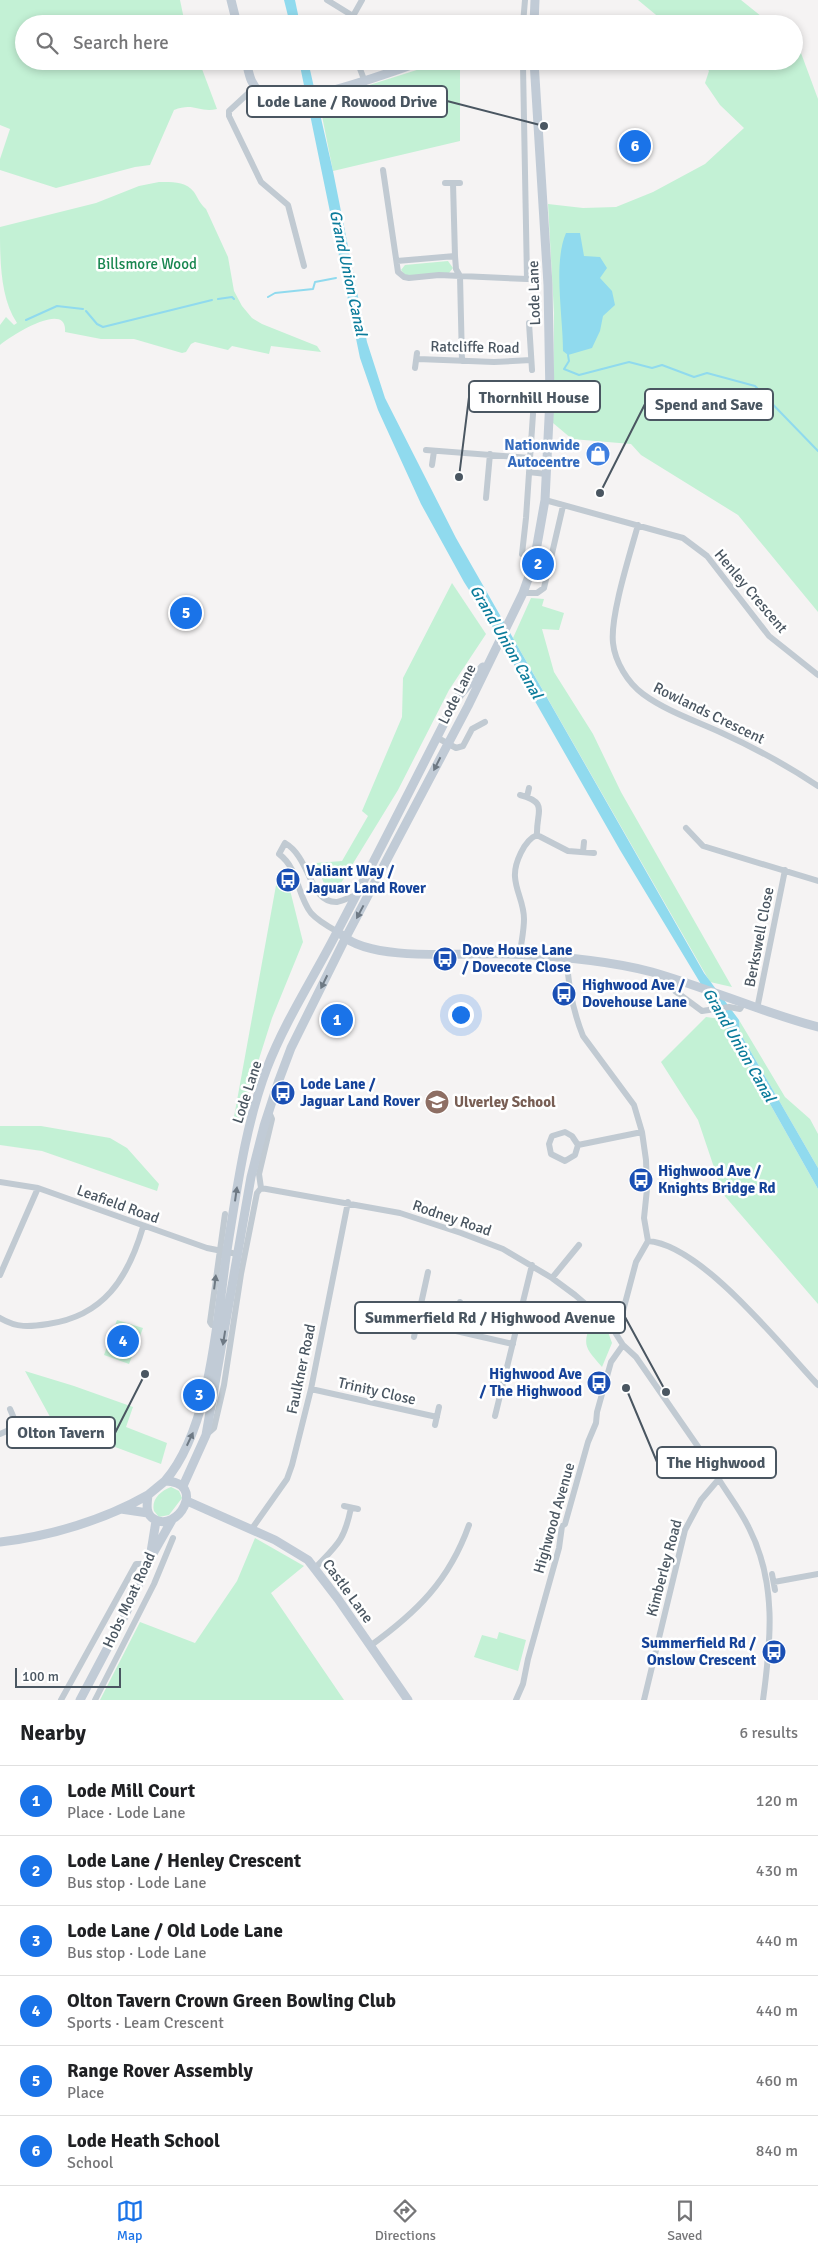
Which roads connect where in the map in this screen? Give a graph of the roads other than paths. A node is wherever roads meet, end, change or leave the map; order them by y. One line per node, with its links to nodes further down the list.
1 (231, 0): 6 (main road)
2 (327, 0): 7 (street)
3 (362, 0): 8 (street)
4 (524, 0): 9 (street)
5 (535, 0): 10 (main road)
6 (235, 15)
7 (351, 15)
8 (354, 15)
9 (523, 15)
10 (534, 15)
11 (248, 70): 17 (main road)
12 (360, 70): 16 (street)
13 (398, 70): 16 (main road)
14 (523, 70): 19 (street, Lode Lane)
15 (535, 70): 18 (main road, Lode Lane)
16 (364, 82): 17 (main road)
17 (255, 87): 24 (street)
18 (540, 140): 19 (street); 33 (main road, Lode Lane)
19 (524, 145): 25 (street, Lode Lane)
20 (384, 170): 23 (street)
21 (445, 183): 22 (street)
22 (455, 256): 23 (street); 25 (street)
23 (397, 261): 25 (street)
24 (304, 266)
25 (460, 276): 28 (street)
26 (529, 323): 27 (street, Lode Lane)
27 (531, 360): 28 (street, Ratcliffe Road); 30 (street, Lode Lane)
28 (462, 361): 29 (street, Ratcliffe Road)
29 (416, 368)
30 (532, 370)
31 (533, 414): 32 (street)
32 (531, 444): 33 (street); 37 (street)
33 (548, 445): 40 (main road, Lode Lane)
34 (426, 450): 35 (street)
35 (434, 451): 36 (street); 38 (street)
36 (490, 454): 37 (street); 41 (street)
37 (530, 458): 39 (street)
38 (432, 465)
39 (529, 472): 40 (street); 45 (street)
40 (546, 474): 42 (main road, Lode Lane)
41 (486, 498)
42 (545, 500): 43 (street, Henley Crescent); 46 (main road, Lode Lane)
43 (563, 506): 44 (street, Henley Crescent); 46 (street)
44 (638, 525): 48 (street, Henley Crescent); 52 (street, Rowlands Crescent)
45 (522, 554)
46 (523, 593): 47 (main road, Lode Lane)
47 (491, 657): 50 (main road, Lode Lane); 51 (main road, Lode Lane)
48 (818, 676)
49 (485, 722): 51 (street, Lode Lane)
50 (436, 738): 51 (street, Lode Lane); 61 (main road, Lode Lane)
51 (447, 743): 63 (main road, Lode Lane, one-way to 63)
52 (818, 786)
53 (529, 788): 55 (street)
54 (686, 828): 59 (street, Berkswell Close)
55 (537, 834): 57 (street); 64 (street)
56 (584, 842): 57 (street)
57 (583, 852): 58 (street)
58 (594, 853)
59 (785, 870): 60 (street, Berkswell Close); 68 (street, Berkswell Close)
60 (818, 881)
61 (356, 895): 62 (main road, Lode Lane); 62 (street)
62 (338, 932): 63 (main road); 81 (main road, Lode Lane, one-way to 62)
63 (345, 938): 64 (main road); 70 (main road, Lode Lane, one-way to 70)
64 (520, 954): 65 (main road)
65 (567, 959): 66 (main road); 71 (street)
66 (676, 980): 67 (main road); 67 (street)
67 (743, 1004): 68 (main road)
68 (757, 1009): 69 (main road)
69 (818, 1027)
70 (269, 1112): 75 (street, Lode Lane); 82 (main road, Lode Lane)
71 (642, 1132): 72 (street); 79 (street)
72 (578, 1145): 72 (street)
73 (0, 1182): 74 (street, Leafield Road)
74 (38, 1188): 78 (street, Leafield Road); 85 (street)
75 (261, 1188): 76 (street, Rodney Road); 104 (street, Lode Lane)
76 (348, 1202): 83 (street, Rodney Road); 96 (street, Faulkner Road)
77 (225, 1214): 81 (street)
78 (143, 1226): 81 (street, Leafield Road); 88 (street)
79 (648, 1241): 90 (street); 95 (street)
80 (579, 1245): 86 (street)
81 (223, 1251): 82 (street, Leafield Road); 107 (main road, Lode Lane, one-way to 81)
82 (237, 1254): 104 (main road, Lode Lane, one-way to 104)
83 (532, 1265): 86 (street, Rodney Road); 93 (street)
84 (428, 1272): 89 (street)
85 (0, 1275)
86 (552, 1278): 90 (street, Rodney Road)
87 (460, 1302): 91 (street)
88 (0, 1318)
89 (417, 1322): 91 (street); 92 (street)
90 (611, 1326): 94 (street, Rodney Road)
91 (454, 1330): 93 (street)
92 (414, 1337)
93 (513, 1344): 99 (street)
94 (623, 1345): 106 (street, Rodney Road); 131 (street, Highwood Avenue)
95 (818, 1385)
96 (311, 1389): 100 (street, Trinity Close); 117 (street, Faulkner Road)
97 (439, 1407): 100 (street)
98 (10, 1409): 102 (street)
99 (495, 1416)
100 (437, 1417): 101 (street)
101 (435, 1425)
102 (18, 1426): 103 (street); 105 (street)
103 (0, 1434)
104 (206, 1436): 108 (main road, Lode Lane)
105 (22, 1437)
106 (718, 1480): 132 (street, Kimberley Road); 133 (street, Rodney Road)
107 (165, 1481): 108 (main road); 109 (main road)
108 (183, 1486): 110 (main road)
109 (148, 1495): 112 (main road); 113 (main road)
110 (187, 1501): 114 (main road); 117 (main road, Castle Lane)
111 (351, 1508): 121 (street)
112 (116, 1509): 113 (main road); 119 (main road)
113 (148, 1513): 115 (main road)
114 (172, 1520): 115 (main road); 120 (main road, Hobs Moat Road)
115 (156, 1521): 120 (main road, Hobs Moat Road)
116 (469, 1525): 126 (street)
117 (251, 1530): 121 (main road, Castle Lane)
118 (173, 1538): 129 (street, Hobs Moat Road)
119 (0, 1542)
120 (149, 1560): 127 (street); 128 (main road, Hobs Moat Road)
121 (315, 1568): 126 (main road, Castle Lane)
122 (772, 1574): 124 (street)
123 (818, 1574): 124 (street)
124 (774, 1582): 125 (street)
125 (775, 1590)
126 (370, 1646): 130 (main road, Castle Lane)
127 (61, 1700)
128 (80, 1700)
129 (95, 1700)
130 (408, 1700)
131 (516, 1700)
132 (644, 1700)
133 (763, 1700)

